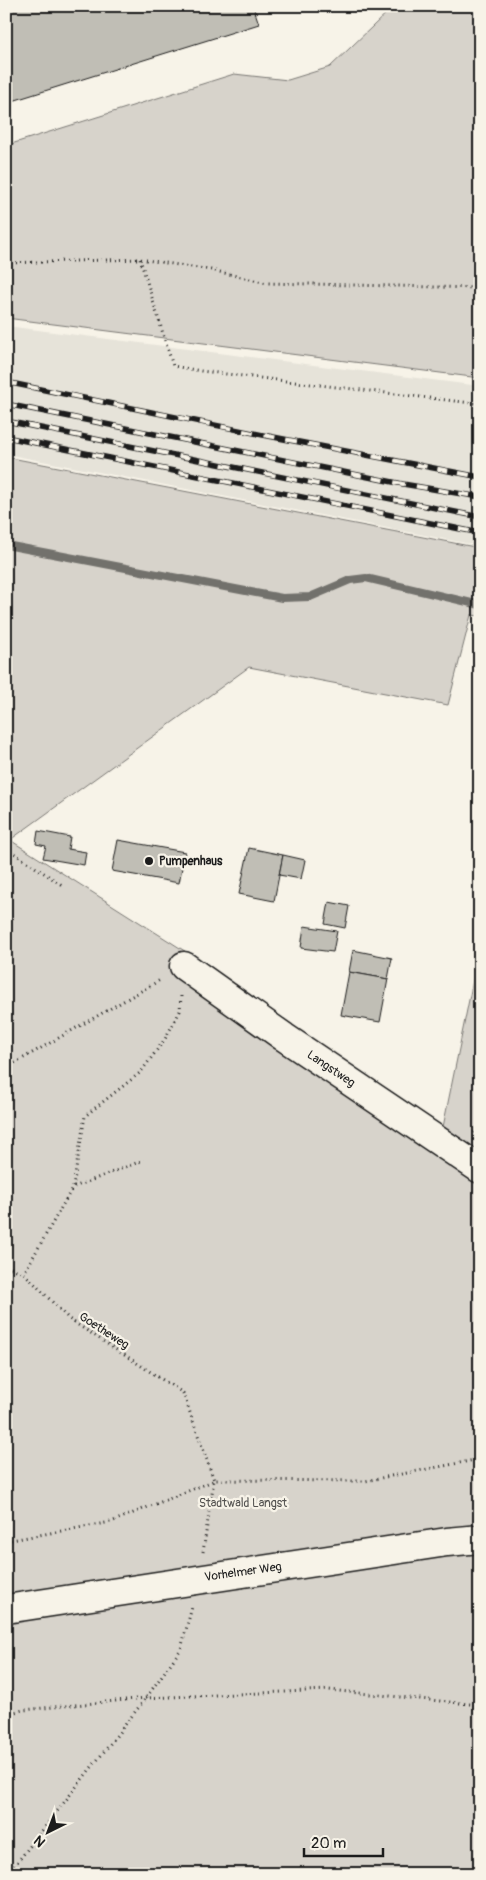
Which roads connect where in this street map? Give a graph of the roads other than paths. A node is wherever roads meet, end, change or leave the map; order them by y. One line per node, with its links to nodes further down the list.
1 (184, 966): 2 (street, Langstweg)
2 (480, 1169)
3 (480, 1539): 4 (street, Vorhelmer Weg)
4 (6, 1609)

